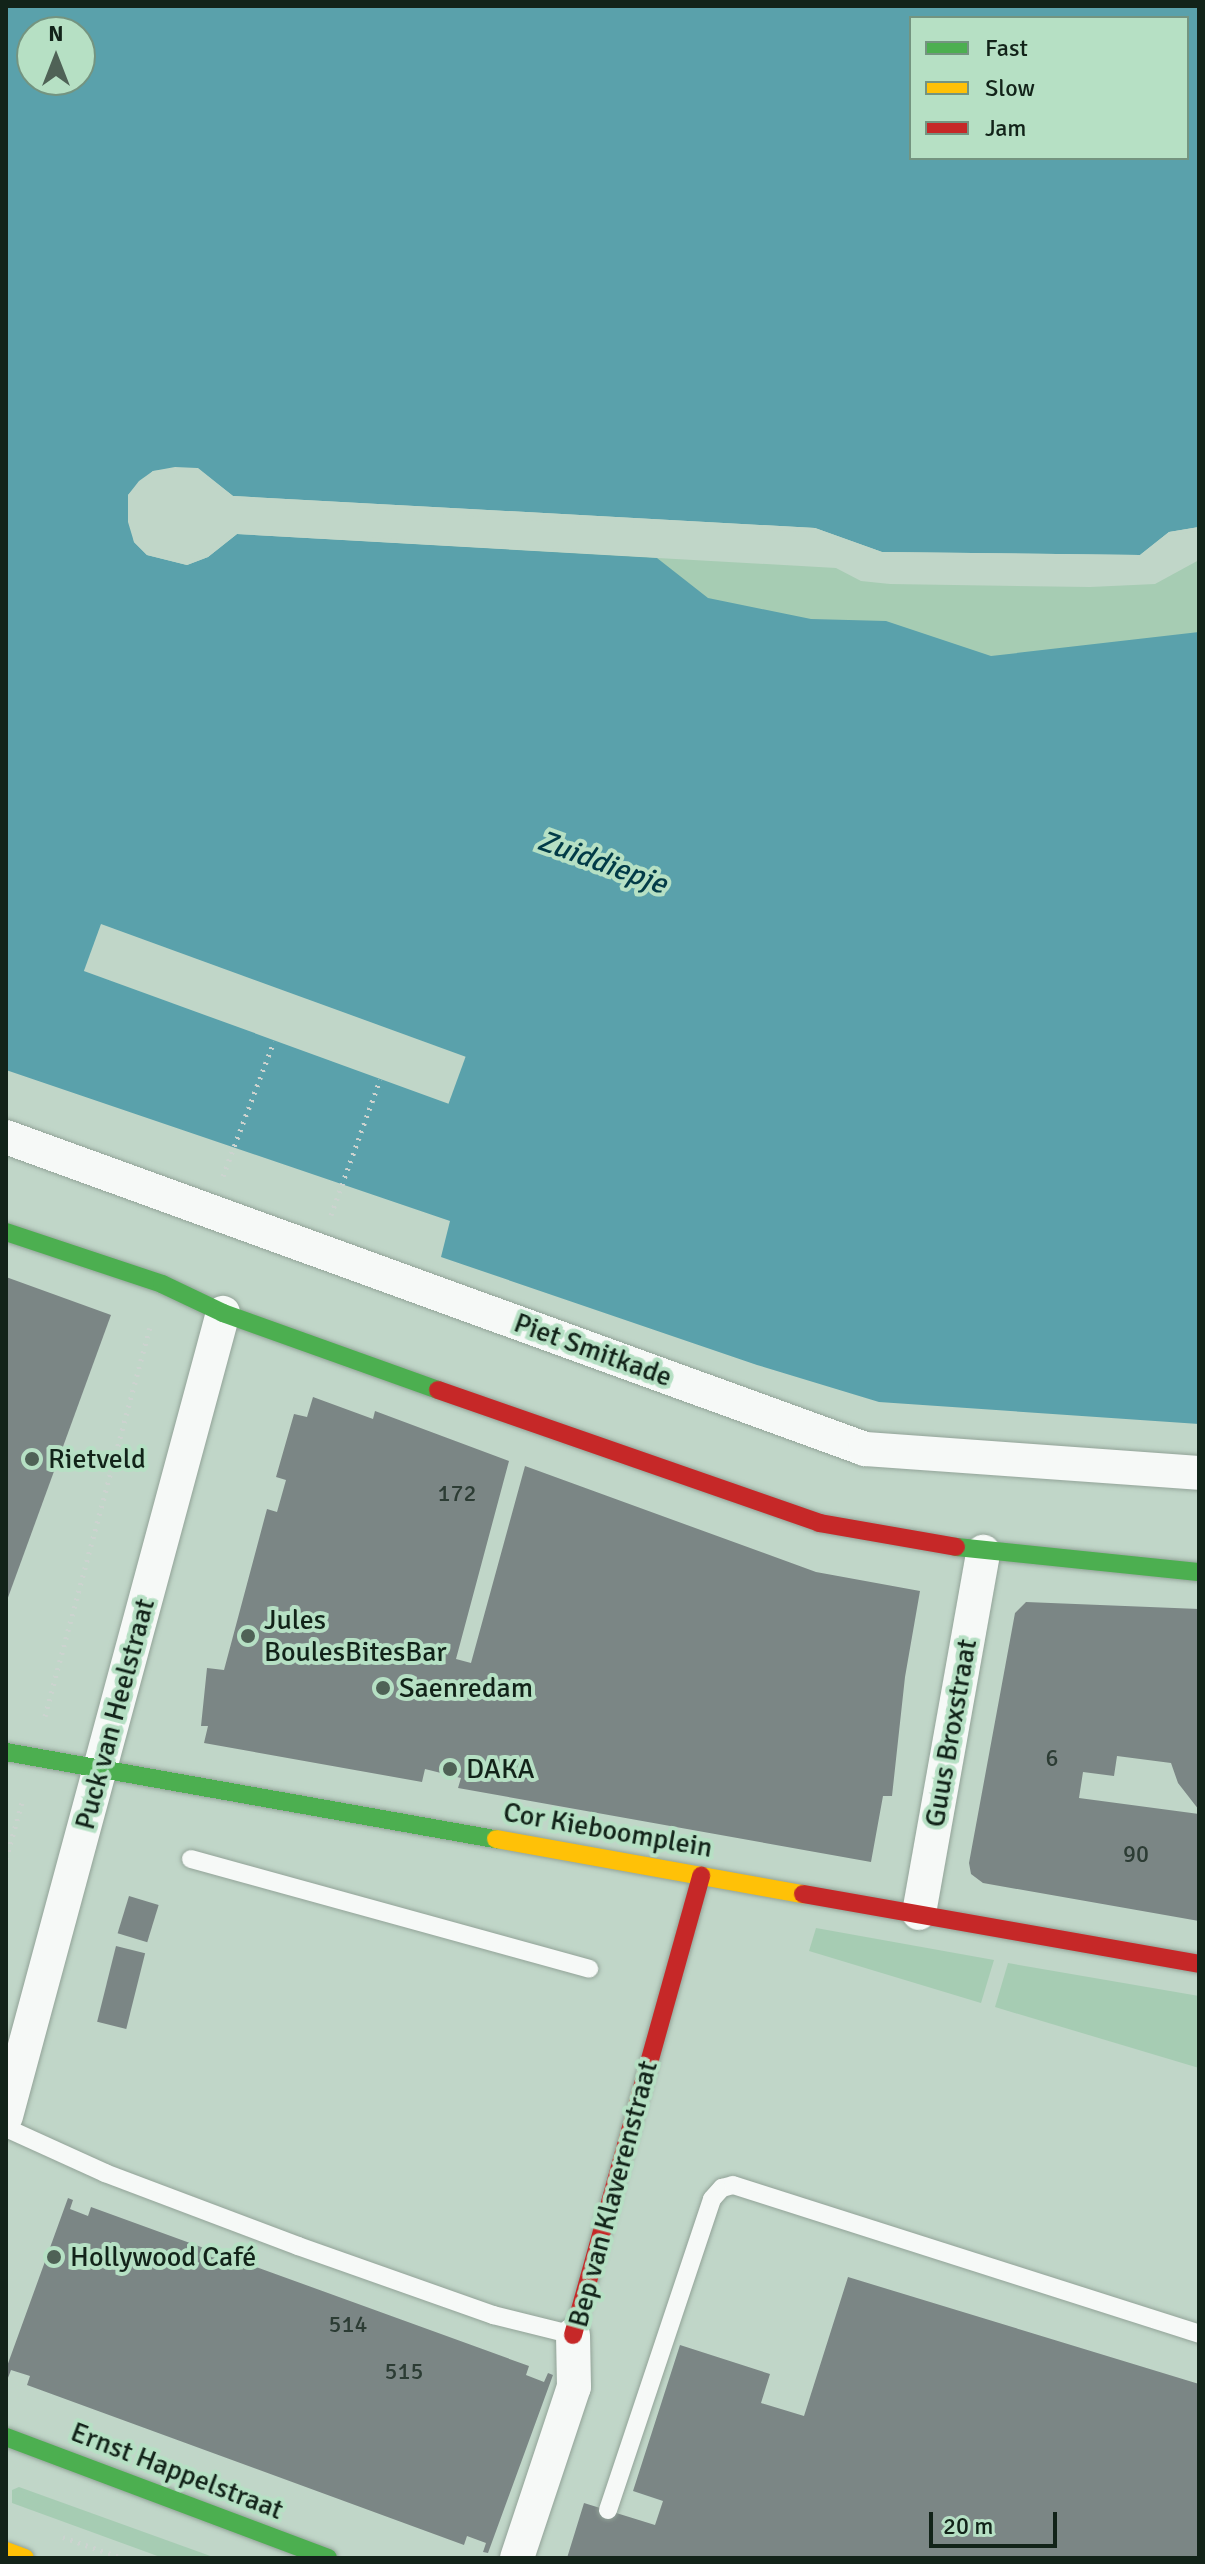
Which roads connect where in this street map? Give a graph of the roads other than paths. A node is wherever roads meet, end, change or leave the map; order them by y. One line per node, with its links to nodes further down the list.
1 (6, 1137): 4 (street, Piet Smitkade)
2 (6, 1232): 3 (street)
3 (223, 1313): 5 (street); 8 (street, Puck van Heelstraat)
4 (1199, 1473)
5 (983, 1552): 6 (street); 11 (street, Guus Broxstraat)
6 (1199, 1572)
7 (6, 1752): 8 (street, Cor Kieboomplein)
8 (100, 1769): 10 (street, Cor Kieboomplein); 14 (street, Puck van Heelstraat)
9 (191, 1859): 13 (lane)
10 (701, 1876): 11 (street, Cor Kieboomplein); 17 (street, Bep van Klaverenstraat)
11 (919, 1913): 12 (street, Cor Kieboomplein)
12 (1199, 1964)
13 (589, 1969)
14 (6, 2116)
15 (6, 2128): 17 (lane)
16 (1199, 2334): 19 (lane)
17 (573, 2335): 23 (street, Bep van Klaverenstraat)
18 (6, 2437): 22 (street, Ernst Happelstraat)
19 (608, 2510)
20 (6, 2551): 21 (street)
21 (25, 2558)
22 (328, 2558)
23 (517, 2558)

